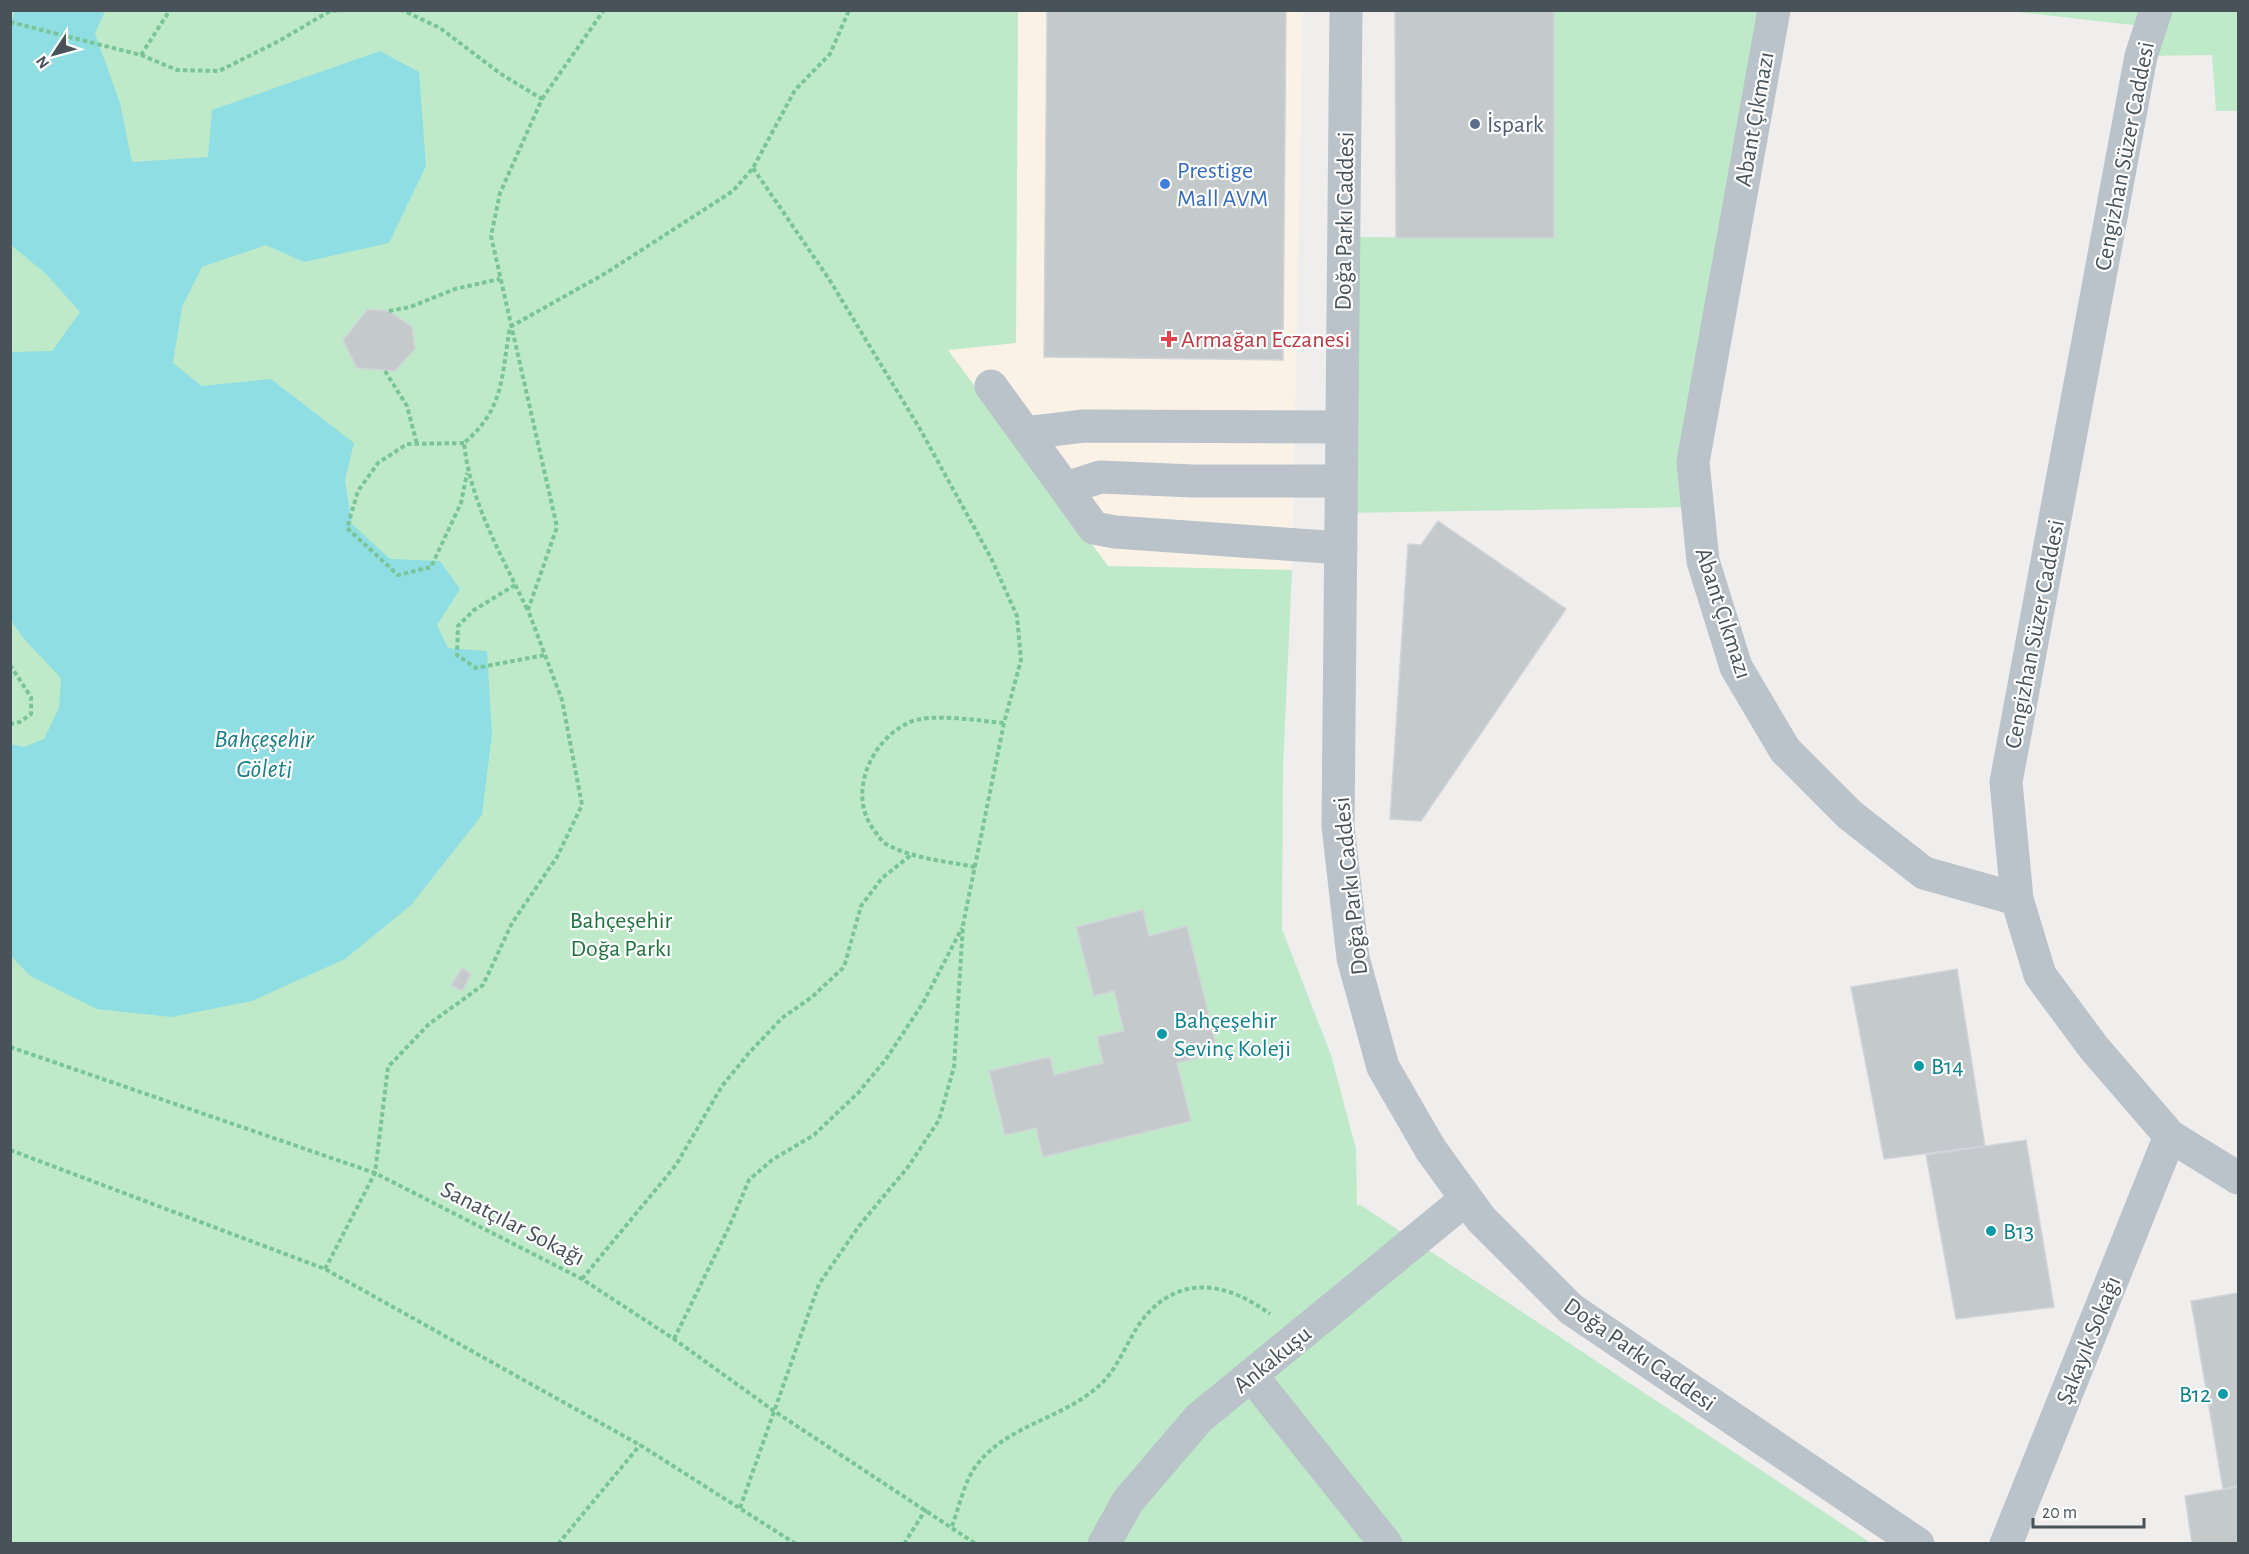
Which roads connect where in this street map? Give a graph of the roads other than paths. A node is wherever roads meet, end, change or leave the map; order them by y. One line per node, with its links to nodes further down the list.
1 (1346, 10): 5 (street, Doğa Parkı Caddesi)
2 (1774, 10): 10 (street, Abant Çıkmazı)
3 (2156, 10): 10 (street, Cengizhan Süzer Caddesi)
4 (991, 386): 6 (street)
5 (1341, 427): 6 (street); 7 (street, Doğa Parkı Caddesi)
6 (1025, 433): 8 (street)
7 (1341, 481): 8 (street); 9 (street, Doğa Parkı Caddesi)
8 (1067, 488): 9 (street)
9 (1341, 548): 13 (street, Doğa Parkı Caddesi)
10 (2017, 899): 11 (street, Cengizhan Süzer Caddesi)
11 (2170, 1136): 12 (street, Cengizhan Süzer Caddesi); 18 (street, Şakayık Sokağı)
12 (2238, 1178)
13 (1466, 1199): 14 (street, Ankakuşu); 17 (street, Doğa Parkı Caddesi)
14 (1251, 1375): 15 (street, Ankakuşu); 16 (street)
15 (1104, 1544)
16 (1386, 1544)
17 (1918, 1544)
18 (2006, 1544)

